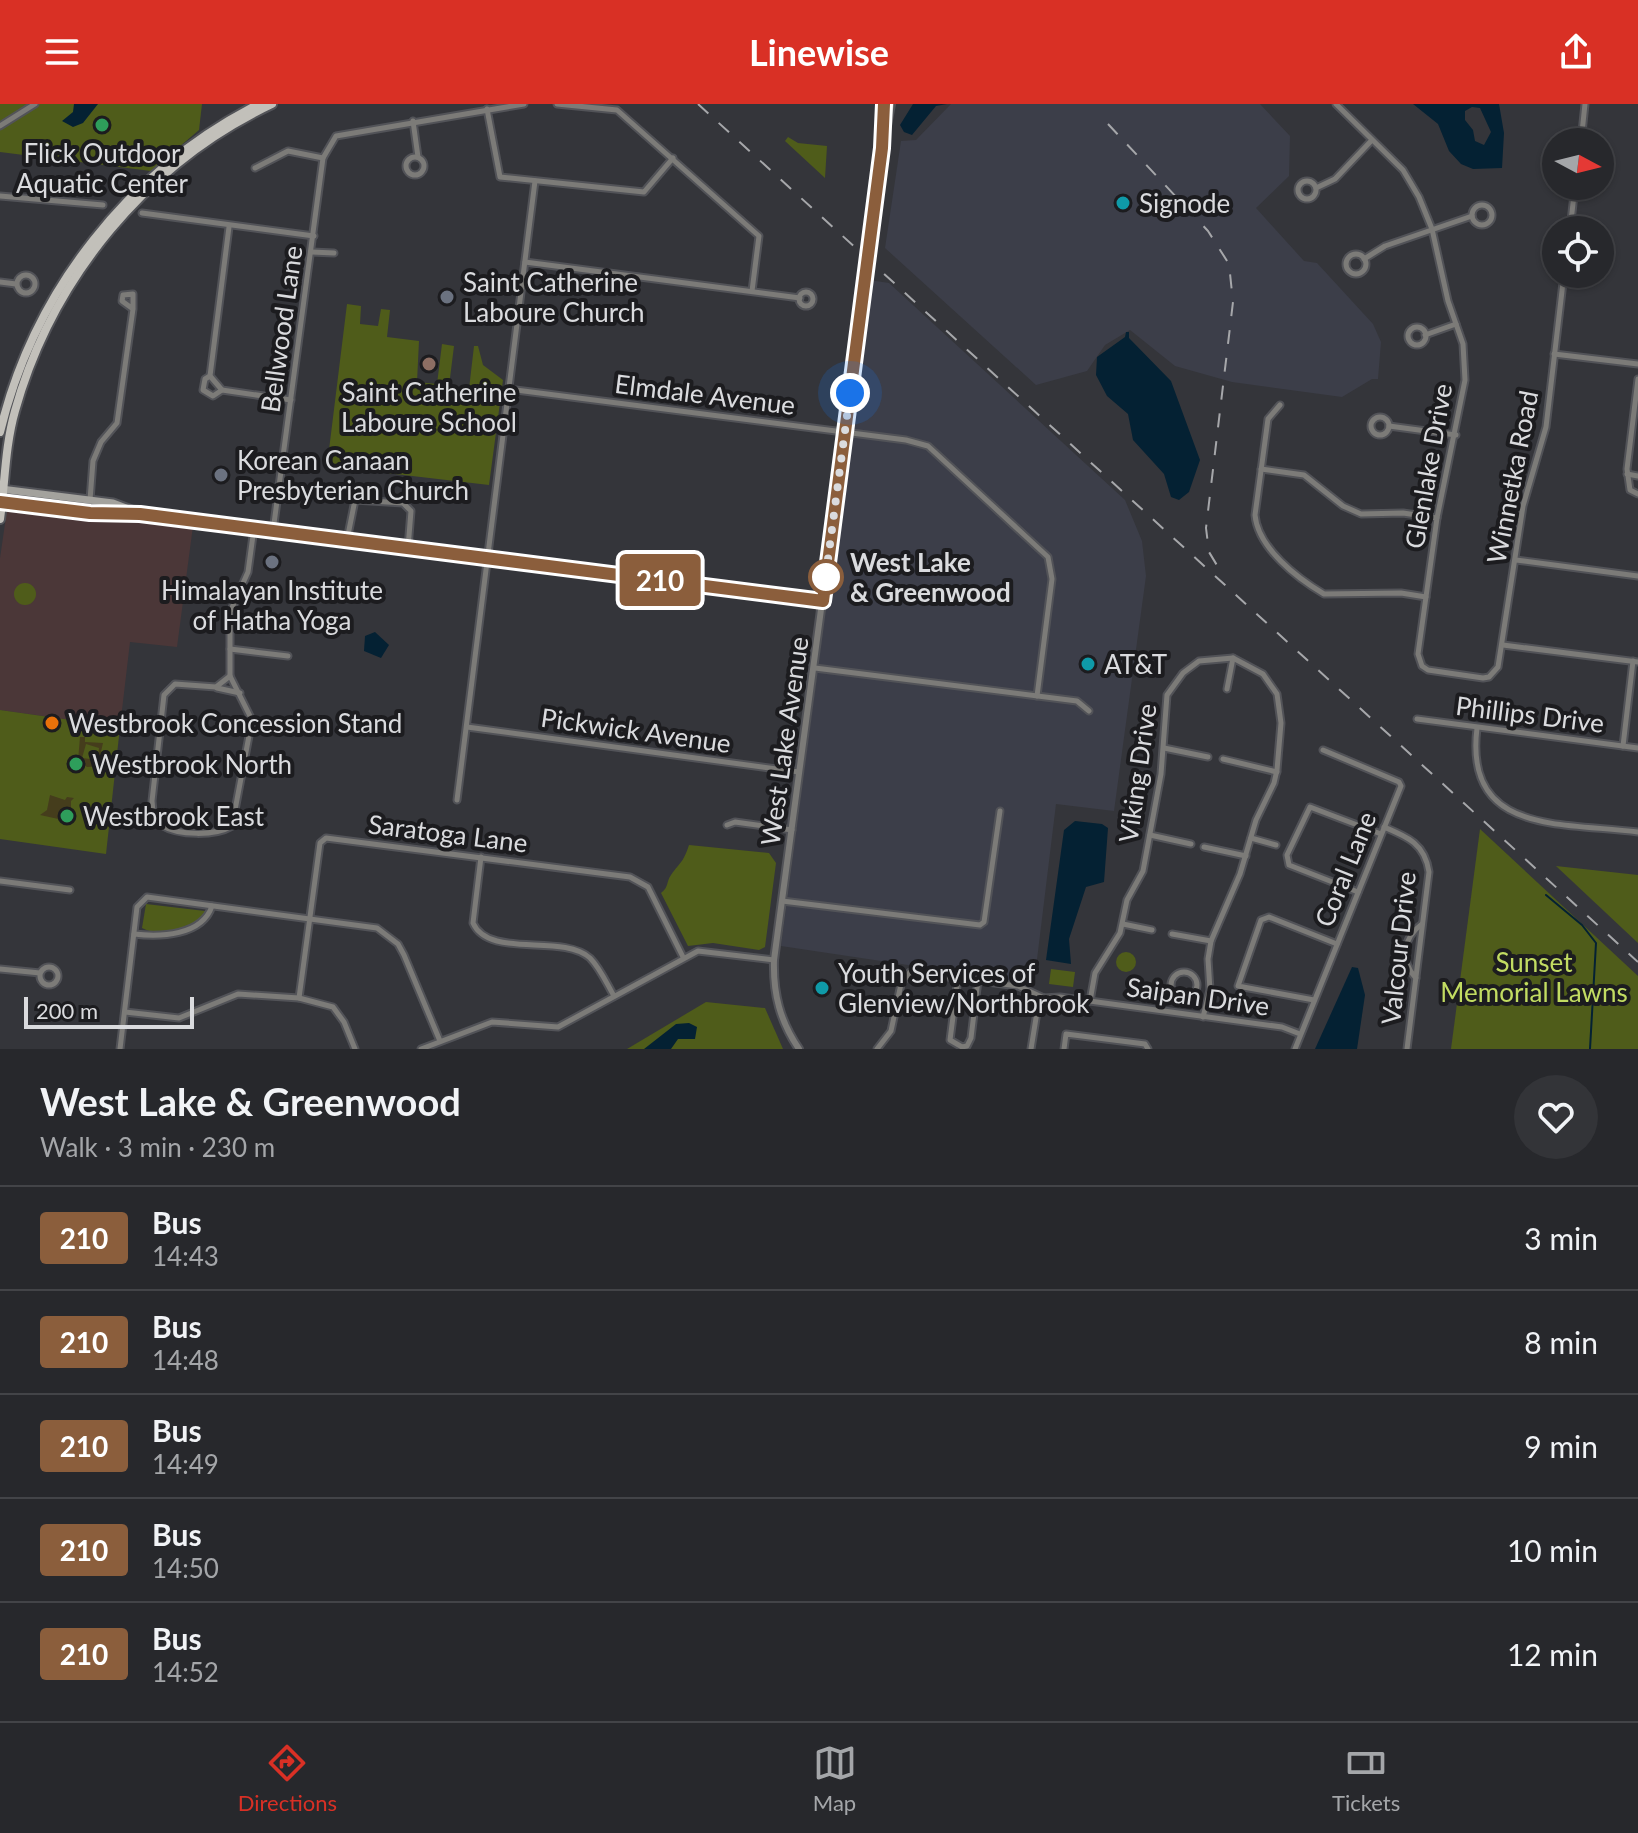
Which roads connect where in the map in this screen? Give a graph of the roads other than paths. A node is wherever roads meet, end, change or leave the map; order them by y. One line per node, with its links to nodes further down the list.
1 (35, 104): 12 (street)
2 (259, 104): 51 (main road)
3 (272, 104): 57 (main road)
4 (524, 104): 10 (street)
5 (557, 104): 18 (street)
6 (884, 104): 15 (street, West Lake Avenue)
7 (891, 104): 15 (street, West Lake Avenue)
8 (1336, 104): 14 (street, Glenlake Drive)
9 (1585, 104): 13 (street)
10 (487, 109): 11 (street); 20 (street)
11 (413, 121): 16 (street); 17 (street, Bellwood Lane)
12 (0, 126)
13 (1582, 128)
14 (1372, 140): 21 (street); 27 (street, Glenlake Drive)
15 (882, 148): 52 (street, West Lake Avenue)
16 (418, 157)
17 (323, 158): 19 (street); 28 (street, Bellwood Lane)
18 (673, 158): 20 (street); 36 (street)
19 (255, 168)
20 (535, 181): 32 (street)
21 (1316, 188)
22 (0, 196): 23 (street)
23 (103, 205)
24 (142, 213): 26 (street)
25 (1472, 216): 27 (street)
26 (229, 227): 28 (street); 43 (street)
27 (1432, 229): 31 (street); 39 (street, Glenlake Drive)
28 (314, 236): 29 (street, Bellwood Lane)
29 (312, 252): 30 (street); 48 (street, Bellwood Lane)
30 (334, 253)
31 (1364, 259)
32 (525, 262): 36 (street); 45 (street)
33 (0, 282): 34 (street)
34 (16, 284)
35 (1562, 288): 41 (street, Winnetka Road)
36 (752, 291): 37 (street)
37 (800, 298)
38 (133, 309): 59 (street)
39 (1456, 324): 40 (street); 53 (street, Glenlake Drive)
40 (1425, 335)
41 (1554, 354): 42 (street); 69 (street, Winnetka Road)
42 (1638, 364)
43 (210, 376): 47 (street); 47 (street)
44 (1638, 379): 46 (street)
45 (508, 389): 52 (street, Elmdale Avenue); 68 (street)
46 (1637, 389): 55 (street)
47 (222, 390): 48 (street)
48 (291, 400): 65 (street, Bellwood Lane)
49 (1280, 405): 54 (street)
50 (1389, 426): 53 (street)
51 (0, 432)
52 (845, 433): 72 (street, West Lake Avenue); 84 (street, Elmdale Avenue)
53 (1456, 435): 62 (street, Glenlake Drive)
54 (1261, 469): 62 (street); 71 (street)
55 (1627, 471): 56 (street); 58 (street)
56 (1638, 476)
57 (2, 489): 59 (main road); 60 (main road)
58 (1638, 494)
59 (90, 500): 61 (main road)
60 (1, 502): 61 (main road); 63 (main road)
61 (140, 514): 64 (main road)
62 (1437, 518): 71 (street, Glenlake Drive)
63 (0, 519)
64 (254, 528): 65 (main road); 74 (street)
65 (273, 531): 66 (main road)
66 (347, 540): 67 (main road); 67 (street)
67 (408, 548): 68 (main road)
68 (489, 558): 72 (main road); 87 (street)
69 (1516, 560): 70 (street); 73 (street, Winnetka Road)
70 (1638, 576)
71 (1426, 597): 80 (street, Glenlake Drive)
72 (823, 601): 78 (street, West Lake Avenue)
73 (1503, 645): 77 (street); 80 (street, Winnetka Road)
74 (230, 649): 75 (street); 79 (street)
75 (288, 656)
76 (1233, 658): 82 (street); 90 (street, Viking Drive); 96 (street)
77 (1636, 662): 89 (street)
78 (815, 668): 84 (street); 95 (street, West Lake Avenue)
79 (230, 676): 81 (street); 83 (street)
80 (1483, 678)
81 (216, 687): 83 (street); 83 (street)
82 (1227, 689)
83 (240, 693)
84 (1037, 696): 85 (street)
85 (1089, 711)
86 (1417, 719): 88 (street, Phillips Drive)
87 (467, 727): 95 (street, Pickwick Avenue); 97 (street)
88 (1477, 728): 89 (street, Phillips Drive); 102 (street)
89 (1623, 746): 91 (street, Phillips Drive)
90 (1164, 748): 93 (street); 104 (street, Viking Drive)
91 (1638, 748)
92 (1323, 750): 100 (street, Coral Lane)
93 (1208, 757)
94 (1223, 759): 96 (street)
95 (799, 772): 101 (street, West Lake Avenue)
96 (1277, 772): 105 (street)
97 (457, 800)
98 (1000, 811): 114 (street)
99 (727, 825): 101 (street)
100 (1384, 827): 103 (street, Coral Lane); 117 (street, Valcour Drive)
101 (792, 830): 114 (street, West Lake Avenue)
102 (1638, 832)
103 (1381, 834): 113 (street, Coral Lane); 113 (street)
104 (1150, 835): 106 (street); 118 (street, Viking Drive)
105 (1251, 838): 107 (street); 109 (street)
106 (1191, 844)
107 (1276, 845)
108 (1204, 847): 109 (street)
109 (1246, 856): 122 (street)
110 (481, 857): 116 (street, Saratoga Lane); 124 (street, Saratoga Lane); 133 (street)
111 (0, 881): 112 (street)
112 (70, 890)
113 (1358, 892): 123 (street, Coral Lane)
114 (782, 901): 125 (street, West Lake Avenue)
115 (212, 906): 116 (street); 120 (street); 120 (street)
116 (310, 919): 134 (street, Saratoga Lane); 141 (street)
117 (1423, 923): 129 (street, Valcour Drive); 129 (street)
118 (1123, 924): 119 (street); 137 (street, Viking Drive)
119 (1152, 930)
120 (134, 934): 138 (street)
121 (1172, 934): 122 (street)
122 (1211, 941): 132 (street)
123 (1337, 944): 136 (street, Coral Lane); 136 (street)
124 (683, 957): 125 (street); 133 (street)
125 (774, 960): 145 (street, West Lake Avenue)
126 (0, 969): 127 (street)
127 (40, 973)
128 (958, 978): 130 (street, Saipan Drive); 130 (street); 146 (street, Saipan Drive)
129 (1416, 978): 151 (street, Valcour Drive)
130 (978, 980): 135 (street, Saipan Drive)
131 (1197, 988): 131 (street); 132 (street)
132 (1210, 990): 139 (street)
133 (614, 996): 141 (street)
134 (299, 998): 138 (street); 143 (street)
135 (1044, 998): 137 (street, Saipan Drive); 147 (street)
136 (1314, 1000): 140 (street, Coral Lane)
137 (1090, 1001): 139 (street, Saipan Drive)
138 (124, 1012): 142 (street)
139 (1203, 1017): 140 (street, Saipan Drive)
140 (1300, 1034): 150 (street, Coral Lane)
141 (440, 1041): 144 (street)
142 (120, 1049)
143 (355, 1049)
144 (421, 1049)
145 (799, 1049)
146 (877, 1049)
147 (1031, 1049)
148 (1064, 1049): 149 (street)
149 (1148, 1049)
150 (1295, 1049)
151 (1407, 1049)

